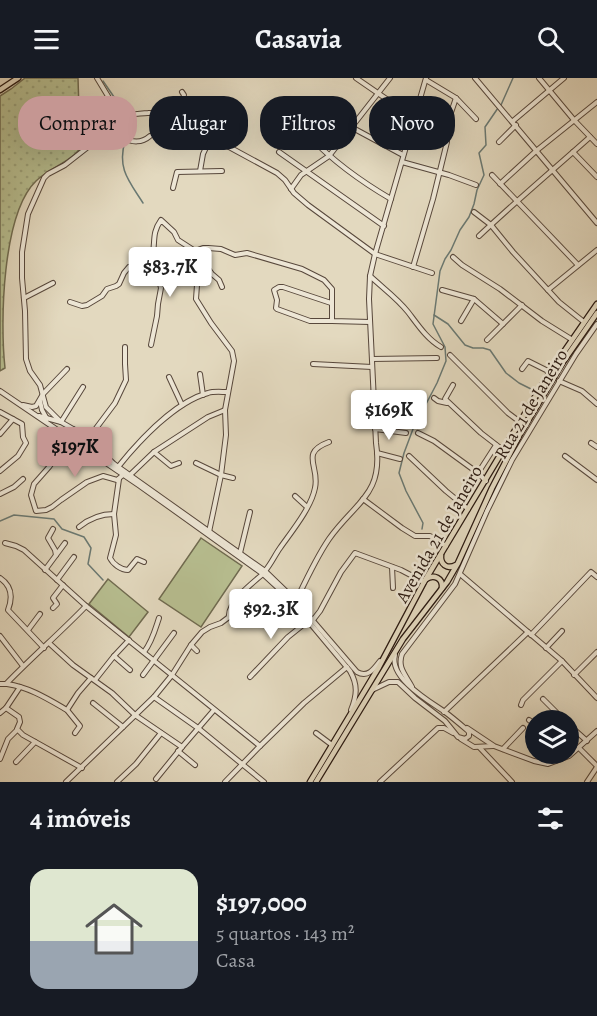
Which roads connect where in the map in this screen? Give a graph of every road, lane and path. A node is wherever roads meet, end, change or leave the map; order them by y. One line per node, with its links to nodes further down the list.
1 (18, 78): 9 (main road)
2 (97, 78): 13 (street)
3 (356, 78): 12 (street)
4 (390, 78): 12 (street)
5 (476, 78): 22 (street)
6 (539, 78): 10 (street)
7 (564, 78): 10 (street)
8 (426, 79): 16 (street); 17 (street)
9 (0, 90)
10 (550, 91): 21 (street); 22 (street)
11 (182, 92): 14 (street)
12 (378, 93): 15 (street); 19 (street)
13 (107, 96)
14 (184, 96)
15 (382, 96)
16 (421, 96)
17 (456, 98): 20 (street); 43 (street)
18 (596, 104): 21 (street)
19 (357, 119)
20 (476, 119)
21 (574, 120): 24 (street); 33 (street)
22 (514, 123): 25 (street); 33 (street)
23 (357, 132): 36 (street)
24 (590, 137): 26 (street); 35 (street)
25 (499, 141)
26 (597, 144)
27 (84, 150): 71 (street)
28 (206, 150): 40 (street)
29 (236, 150): 49 (street)
30 (323, 150): 37 (street)
31 (334, 150): 37 (street)
32 (404, 150): 36 (street)
33 (536, 151): 39 (street); 46 (street)
34 (279, 152): 42 (street)
35 (573, 152): 39 (street); 45 (street)
36 (403, 155): 38 (street)
37 (329, 156): 42 (street); 50 (street)
38 (402, 162): 43 (street); 50 (street)
39 (553, 170): 51 (street); 53 (street)
40 (200, 171): 41 (street); 48 (street)
41 (222, 171)
42 (306, 171): 49 (street); 55 (street)
43 (440, 173): 47 (street); 64 (street)
44 (492, 175): 46 (street)
45 (597, 177)
46 (500, 184): 51 (street)
47 (476, 185)
48 (173, 188)
49 (291, 189): 59 (street)
50 (391, 199): 55 (street)
51 (516, 201): 54 (street); 63 (street)
52 (474, 212): 54 (street)
53 (597, 223)
54 (491, 225): 56 (street); 70 (street)
55 (384, 226): 59 (street)
56 (479, 236)
57 (597, 250): 63 (street)
58 (195, 251): 61 (street); 62 (street); 74 (street)
59 (375, 254): 64 (street); 66 (street)
60 (453, 257): 76 (street)
61 (152, 258): 73 (street); 86 (street)
62 (201, 260): 68 (street); 103 (street)
63 (578, 265): 70 (street)
64 (413, 267): 65 (street)
65 (432, 273)
66 (370, 276): 80 (street); 88 (street)
67 (53, 284): 71 (street)
68 (222, 286)
69 (442, 290): 72 (street)
70 (548, 290): 81 (street)
71 (24, 297): 104 (street)
72 (474, 300): 79 (street); 82 (street)
73 (70, 302)
74 (331, 303): 78 (street); 78 (street)
75 (597, 304): 81 (main road, Avenida 21 de Janeiro)
76 (522, 305): 82 (street); 84 (street)
77 (597, 313): 172 (main road, Avenida 21 de Janeiro)
78 (332, 321): 80 (street)
79 (461, 321)
80 (370, 322): 91 (street)
81 (584, 322): 84 (main road, Avenida 21 de Janeiro)
82 (503, 324): 85 (street)
83 (597, 324): 99 (street, Rua 21 de Janeiro)
84 (571, 339): 96 (main road, Avenida 21 de Janeiro)
85 (487, 340)
86 (151, 345)
87 (125, 347): 128 (street)
88 (441, 347)
89 (450, 355): 121 (street)
90 (437, 358): 91 (street)
91 (372, 359): 93 (street)
92 (313, 364): 93 (street)
93 (372, 366): 109 (street)
94 (67, 369): 104 (street)
95 (522, 369): 96 (street)
96 (550, 372): 121 (main road, Avenida 21 de Janeiro)
97 (200, 374): 105 (street)
98 (168, 377): 113 (street)
99 (559, 381): 112 (street); 176 (street, Rua 21 de Janeiro)
100 (453, 385): 110 (street)
101 (83, 387): 120 (street)
102 (1, 392): 106 (street); 111 (street)
103 (227, 392): 105 (street); 114 (street)
104 (43, 394): 108 (street); 120 (street)
105 (204, 395): 113 (street)
106 (0, 398)
107 (434, 398): 110 (street)
108 (40, 400): 111 (street); 118 (street)
109 (374, 403): 116 (street); 124 (street)
110 (448, 403): 132 (street)
111 (19, 404): 117 (street)
112 (597, 404)
113 (182, 405): 143 (street)
114 (225, 410): 136 (street); 148 (street)
115 (0, 412): 119 (street)
116 (415, 412)
117 (33, 413): 118 (street); 122 (street)
118 (46, 418): 120 (street); 122 (street)
119 (13, 419): 127 (street); 144 (street)
120 (61, 422): 123 (street)
121 (520, 422): 135 (main road, Avenida 21 de Janeiro)
122 (51, 426): 129 (street)
123 (73, 429): 128 (street); 129 (street)
124 (375, 429): 125 (street); 137 (street)
125 (406, 433)
126 (418, 433): 145 (street)
127 (0, 434)
128 (87, 437): 133 (street); 143 (street)
129 (69, 438): 133 (street); 151 (street)
130 (329, 442): 157 (street)
131 (591, 443): 134 (street)
132 (496, 445): 135 (street); 145 (street)
133 (82, 447): 146 (street)
134 (597, 447)
135 (504, 450): 153 (main road, Avenida 21 de Janeiro)
136 (154, 452): 141 (street); 147 (street)
137 (377, 453): 140 (street); 156 (street)
138 (409, 456): 158 (street)
139 (565, 456): 152 (street)
140 (400, 459)
141 (179, 463)
142 (196, 463): 148 (street)
143 (118, 467): 147 (street)
144 (0, 471)
145 (478, 473): 153 (street)
146 (123, 475): 151 (street); 175 (street)
147 (130, 476): 163 (street)
148 (221, 476): 149 (street); 163 (street)
149 (233, 478)
150 (23, 479): 154 (street)
151 (119, 479): 160 (street)
152 (597, 480)
153 (486, 481): 158 (main road, Avenida 21 de Janeiro)
154 (0, 494)
155 (295, 496): 157 (street)
156 (363, 499): 166 (street); 185 (street)
157 (307, 507): 175 (street)
158 (468, 509): 166 (main road, Avenida 21 de Janeiro)
159 (249, 512): 167 (street)
160 (114, 514): 161 (street); 171 (street)
161 (79, 527)
162 (53, 529): 169 (street)
163 (210, 532): 167 (street)
164 (5, 543): 174 (street)
165 (65, 543): 169 (street)
166 (446, 546): 168 (main road, Avenida 21 de Janeiro)
167 (240, 553): 175 (street)
168 (441, 555): 172 (main road); 180 (main road, Avenida 21 de Janeiro)
169 (56, 556): 174 (street)
170 (74, 557): 179 (street)
171 (144, 562)
172 (458, 563): 183 (main road, Avenida 21 de Janeiro)
173 (392, 567): 180 (street); 182 (street); 193 (street)
174 (45, 570): 179 (street)
175 (264, 572): 184 (street); 185 (street); 191 (street)
176 (460, 574): 197 (street); 223 (street, Rua 21 de Janeiro)
177 (597, 577): 197 (street)
178 (0, 578): 189 (street)
179 (57, 580): 181 (street)
180 (425, 581): 183 (main road); 204 (main road, Avenida 21 de Janeiro)
181 (63, 585): 186 (street); 188 (street)
182 (393, 588)
183 (441, 591): 199 (main road, Avenida 21 de Janeiro)
184 (286, 595): 191 (street); 193 (street)
185 (296, 601): 193 (street)
186 (86, 606): 200 (street); 201 (street)
187 (0, 608): 189 (street)
188 (53, 608)
189 (8, 610): 194 (street)
190 (40, 614): 194 (street)
191 (229, 617): 202 (street)
192 (159, 618): 207 (street)
193 (310, 621): 204 (street); 213 (street); 218 (street)
194 (28, 630): 203 (street)
195 (562, 632): 205 (street)
196 (174, 633): 210 (street)
197 (530, 633): 205 (street); 234 (street)
198 (0, 636): 212 (street)
199 (403, 639): 223 (street); 224 (main road, Avenida 21 de Janeiro)
200 (129, 640): 207 (street); 209 (street)
201 (49, 643): 203 (street); 219 (street)
202 (191, 645): 206 (street); 216 (street)
203 (44, 648): 212 (street)
204 (389, 648): 237 (main road, Avenida 21 de Janeiro)
205 (546, 648): 211 (street)
206 (197, 651)
207 (144, 652): 210 (street)
208 (597, 652): 217 (street)
209 (114, 656): 214 (street); 219 (street)
210 (154, 660): 215 (street); 216 (street)
211 (562, 661): 217 (street); 229 (street)
212 (23, 666): 221 (street)
213 (347, 667): 237 (street); 252 (street)
214 (130, 670)
215 (143, 675)
216 (172, 675): 225 (street); 232 (street)
217 (574, 675): 226 (street)
218 (250, 677)
219 (93, 679): 231 (street); 236 (street)
220 (0, 684): 221 (street)
221 (6, 684): 222 (street)
222 (20, 687): 230 (street); 231 (street)
223 (412, 687): 234 (street)
224 (372, 690): 248 (street); 271 (main road, Avenida 21 de Janeiro)
225 (154, 697): 236 (street); 240 (street)
226 (597, 698)
227 (543, 699): 233 (street)
228 (93, 703): 239 (street)
229 (521, 705)
230 (6, 708): 235 (street); 242 (street)
231 (67, 710): 244 (street)
232 (214, 710): 240 (street); 252 (street)
233 (554, 710)
234 (444, 712): 238 (street)
235 (0, 713)
236 (135, 715): 239 (street); 245 (street)
237 (349, 717): 251 (main road, Avenida 21 de Janeiro)
238 (460, 724): 248 (street); 253 (street)
239 (123, 727): 264 (street)
240 (198, 728): 256 (street); 262 (street)
241 (523, 728): 257 (street)
242 (17, 729): 250 (street); 259 (street)
243 (597, 731): 249 (street)
244 (75, 733)
245 (161, 733): 256 (street); 267 (street)
246 (316, 733): 251 (street)
247 (579, 734): 249 (street)
248 (458, 737): 254 (street); 272 (street)
249 (587, 741): 255 (street)
250 (35, 742): 260 (street); 264 (street)
251 (332, 745): 270 (main road, Avenida 21 de Janeiro)
252 (260, 746): 262 (street)
253 (494, 746): 254 (street); 257 (street)
254 (479, 747): 273 (street)
255 (579, 748): 263 (street)
256 (180, 749): 261 (street); 265 (street)
257 (503, 749): 258 (street)
258 (525, 757)
259 (0, 759)
260 (16, 762)
261 (195, 765)
262 (243, 765): 268 (street); 269 (street)
263 (597, 767): 274 (street)
264 (82, 768): 266 (street)
265 (156, 779)
266 (66, 782)
267 (118, 782)
268 (225, 782)
269 (264, 782)
270 (310, 782)
271 (316, 782)
272 (380, 782)
273 (512, 782)
274 (586, 782)

